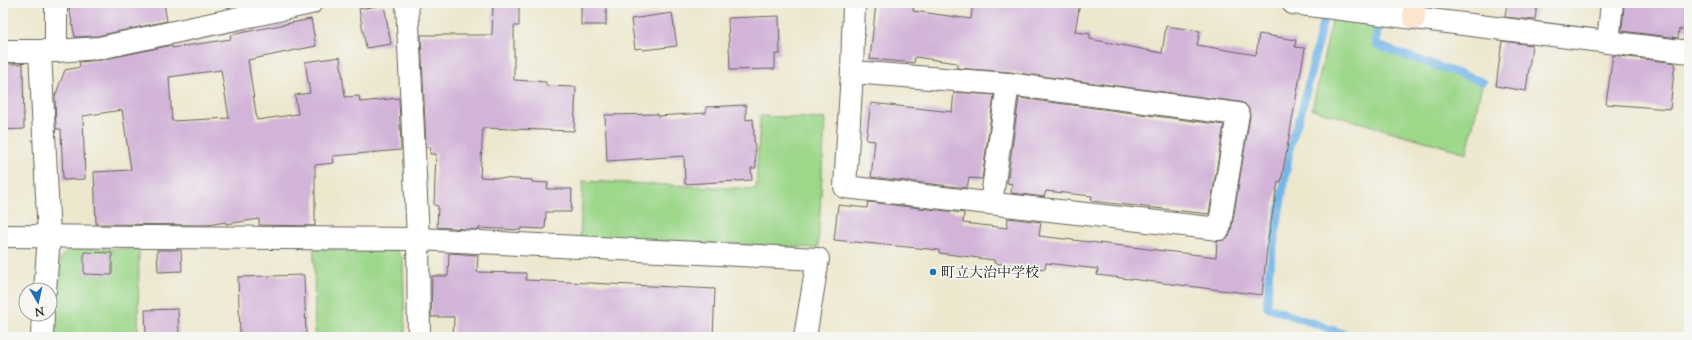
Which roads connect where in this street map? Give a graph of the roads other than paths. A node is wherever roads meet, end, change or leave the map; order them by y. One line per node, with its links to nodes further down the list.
1 (56, 3): 10 (street)
2 (311, 3): 10 (street)
3 (407, 3): 17 (street)
4 (854, 3): 12 (street)
5 (1293, 3): 7 (street)
6 (1612, 3): 8 (street)
7 (1414, 10): 8 (street)
8 (1608, 42): 11 (street)
9 (3, 51): 10 (street)
10 (48, 51): 16 (street)
11 (1689, 52)
12 (852, 72): 13 (street); 14 (street)
13 (1008, 84): 14 (street); 14 (street)
14 (991, 203)
15 (3, 236): 16 (street)
16 (49, 237): 17 (street); 18 (street)
17 (418, 239): 21 (street); 22 (street)
18 (46, 282)
19 (43, 322): 20 (street)
20 (42, 337)
21 (419, 337)
22 (805, 337)

